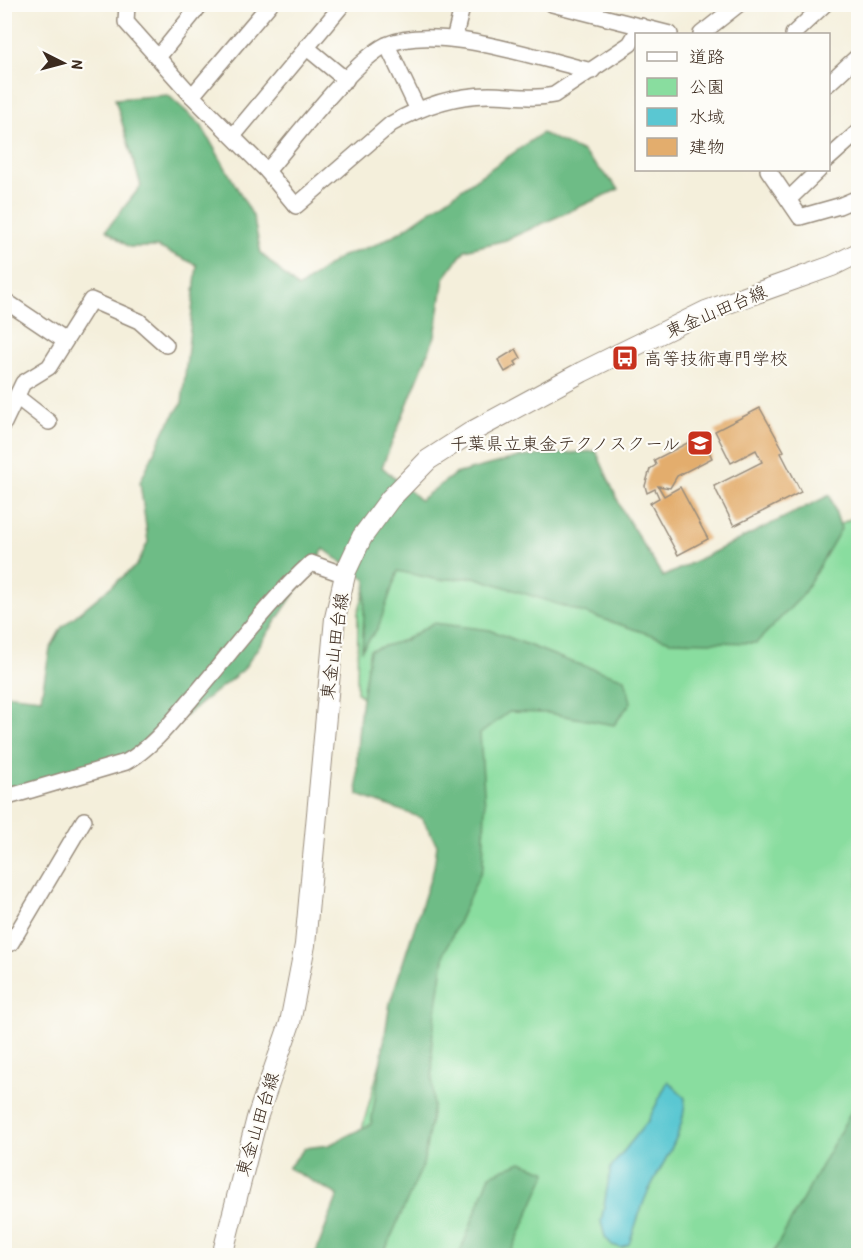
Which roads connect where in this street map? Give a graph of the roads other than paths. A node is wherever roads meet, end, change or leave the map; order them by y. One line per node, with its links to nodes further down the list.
1 (127, 4): 18 (street)
2 (201, 4): 18 (street)
3 (270, 4): 23 (street)
4 (343, 4): 17 (street)
5 (463, 4): 15 (street)
6 (552, 4): 9 (street)
7 (825, 4): 13 (street)
8 (734, 6): 12 (street)
9 (641, 26): 10 (street); 11 (street)
10 (637, 33)
11 (666, 33)
12 (702, 33)
13 (794, 33)
14 (635, 36): 20 (street)
15 (454, 39): 16 (street); 20 (street)
16 (387, 45): 21 (street); 24 (street)
17 (306, 46): 21 (street); 26 (street)
18 (159, 56): 23 (street)
19 (858, 56): 22 (street)
20 (592, 71): 24 (street)
21 (346, 80): 28 (street)
22 (830, 82)
23 (192, 96): 26 (street)
24 (418, 110): 28 (street)
25 (858, 132): 27 (street)
26 (233, 136): 28 (street)
27 (830, 157)
28 (267, 171)
29 (769, 171): 32 (street)
30 (816, 171): 32 (street)
31 (858, 198): 32 (street)
32 (789, 199)
33 (858, 253): 40 (main road, 東金山田台線)
34 (4, 300): 35 (street)
35 (65, 341): 36 (street); 37 (street)
36 (166, 345)
37 (17, 397): 38 (street); 39 (street)
38 (49, 422)
39 (4, 423)
40 (345, 574): 41 (street); 44 (main road, 東金山田台線)
41 (4, 798)
42 (84, 820): 43 (street)
43 (4, 942)
44 (222, 1256)

